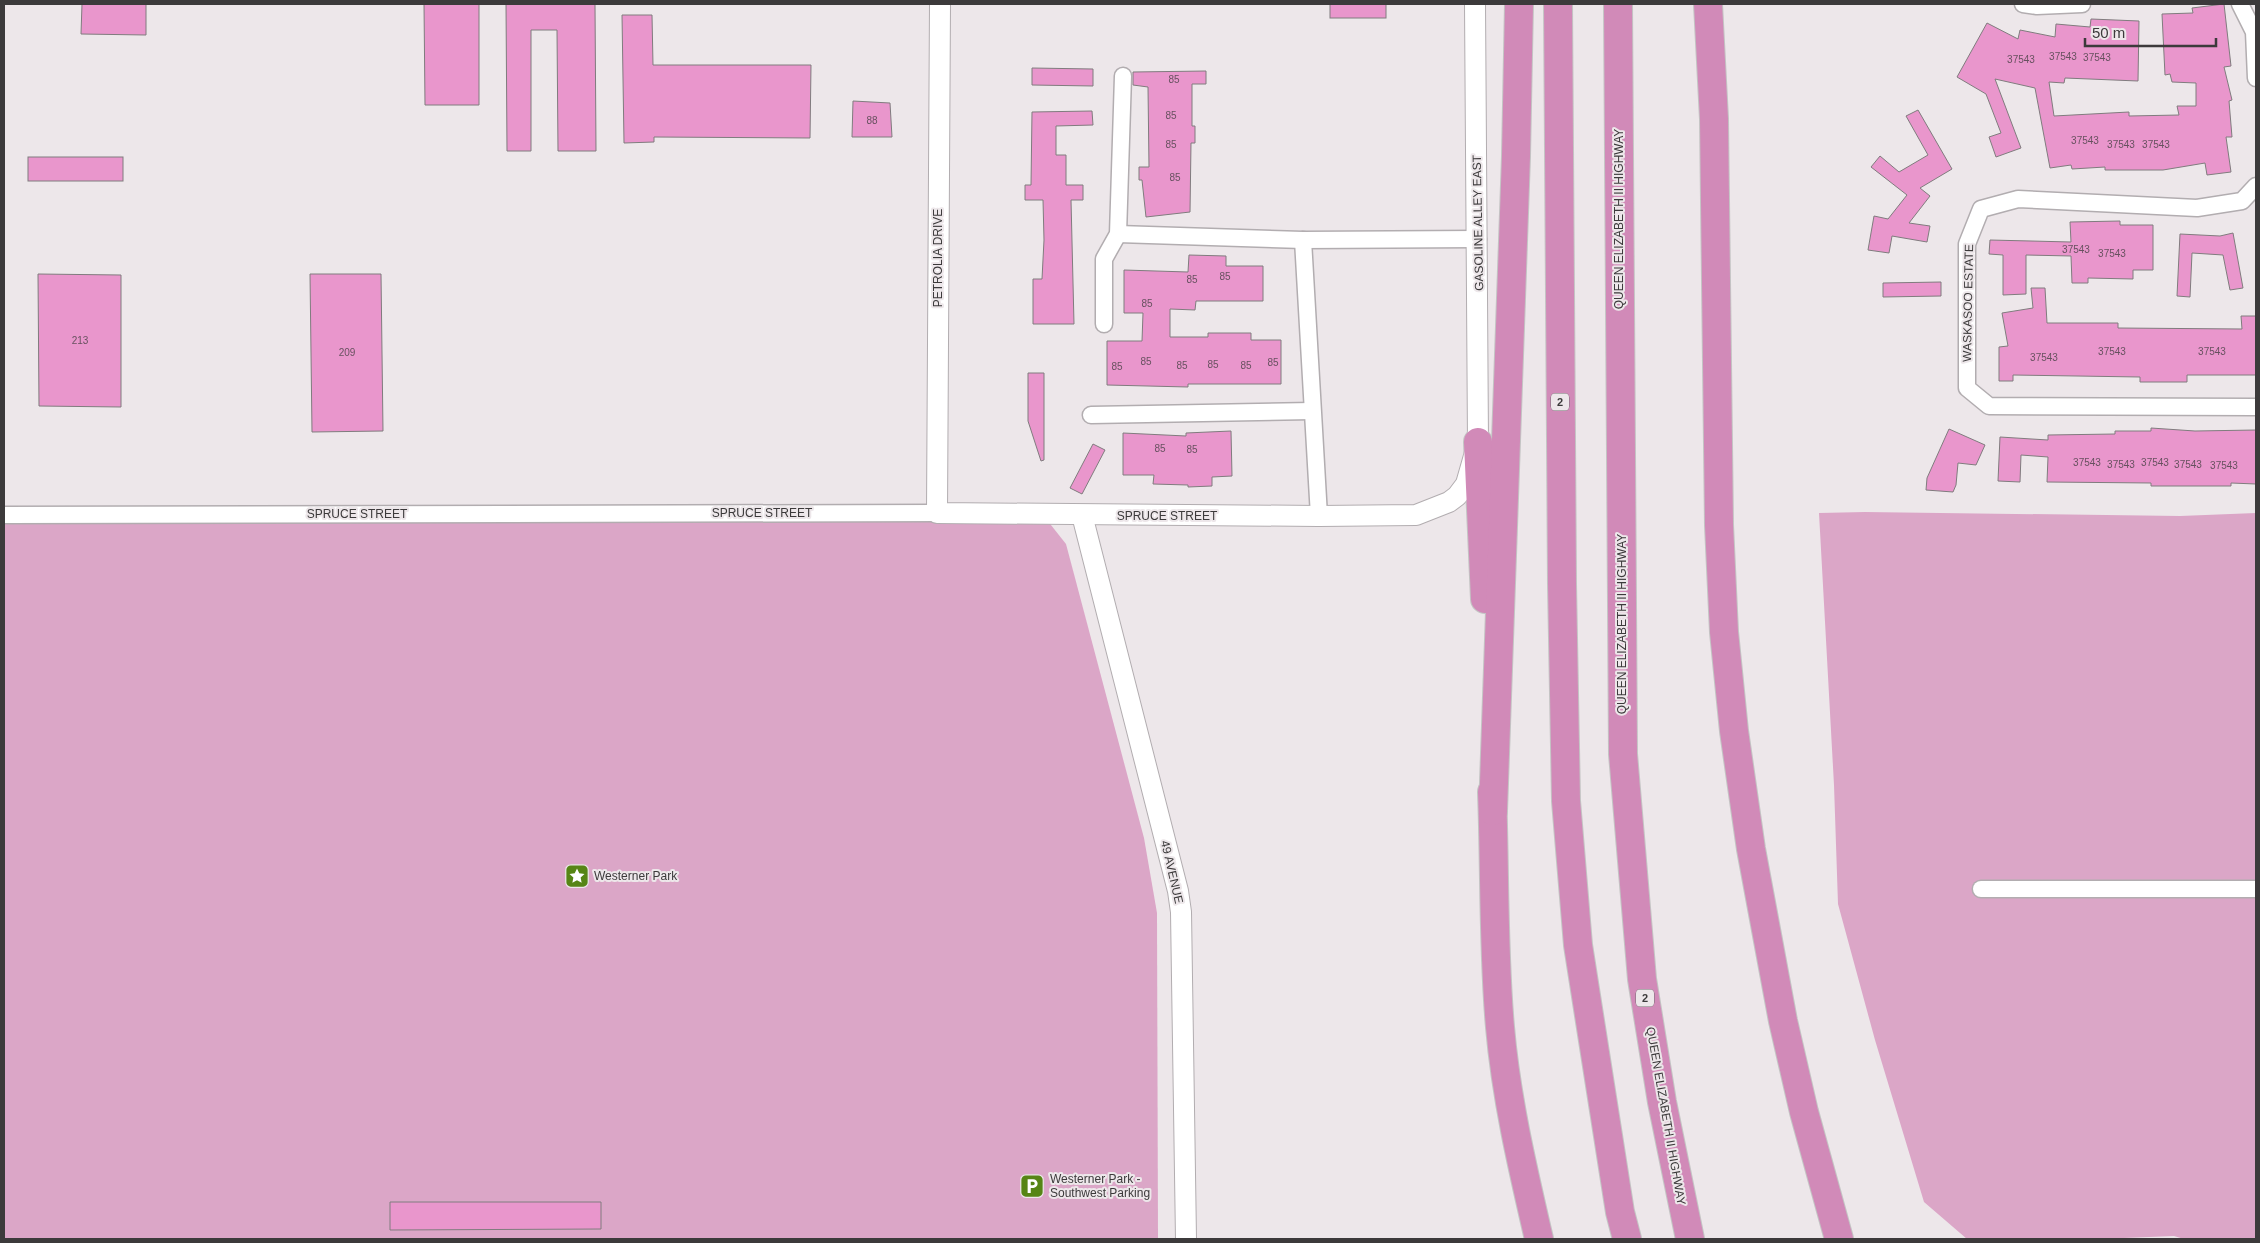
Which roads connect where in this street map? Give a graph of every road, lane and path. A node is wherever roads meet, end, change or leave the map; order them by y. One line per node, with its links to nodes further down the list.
1 (940, 4): 21 (street, PETROLIA DRIVE)
2 (1475, 4): 14 (street, GASOLINE ALLEY EAST)
3 (1519, 4): 25 (highway)
4 (1558, 4): 30 (highway, 2)
5 (1618, 4): 31 (highway, QUEEN ELIZABETH II HIGHWAY / 2)
6 (1708, 4): 32 (highway)
7 (2023, 4): 8 (street)
8 (2082, 4)
9 (2240, 4): 11 (street)
10 (1123, 76): 13 (street)
11 (2256, 78)
12 (2256, 186): 17 (street, WASKASOO ESTATE)
13 (1118, 234): 15 (street); 16 (street)
14 (1478, 239): 15 (street); 20 (street, GASOLINE ALLEY EAST)
15 (1303, 240): 18 (street)
16 (1104, 324)
17 (2256, 407)
18 (1312, 411): 19 (street); 24 (street)
19 (1091, 415)
20 (1478, 442): 24 (street, SPRUCE STREET); 25 (highway)
21 (937, 513): 22 (street, SPRUCE STREET); 23 (street, SPRUCE STREET)
22 (4, 515)
23 (1082, 515): 24 (street, SPRUCE STREET); 28 (street, 49 AVENUE)
24 (1319, 516)
25 (1493, 811): 29 (highway)
26 (1981, 889): 27 (street)
27 (2256, 889)
28 (1186, 1239)
29 (1539, 1239)
30 (1627, 1239)
31 (1690, 1239)
32 (1841, 1239)

